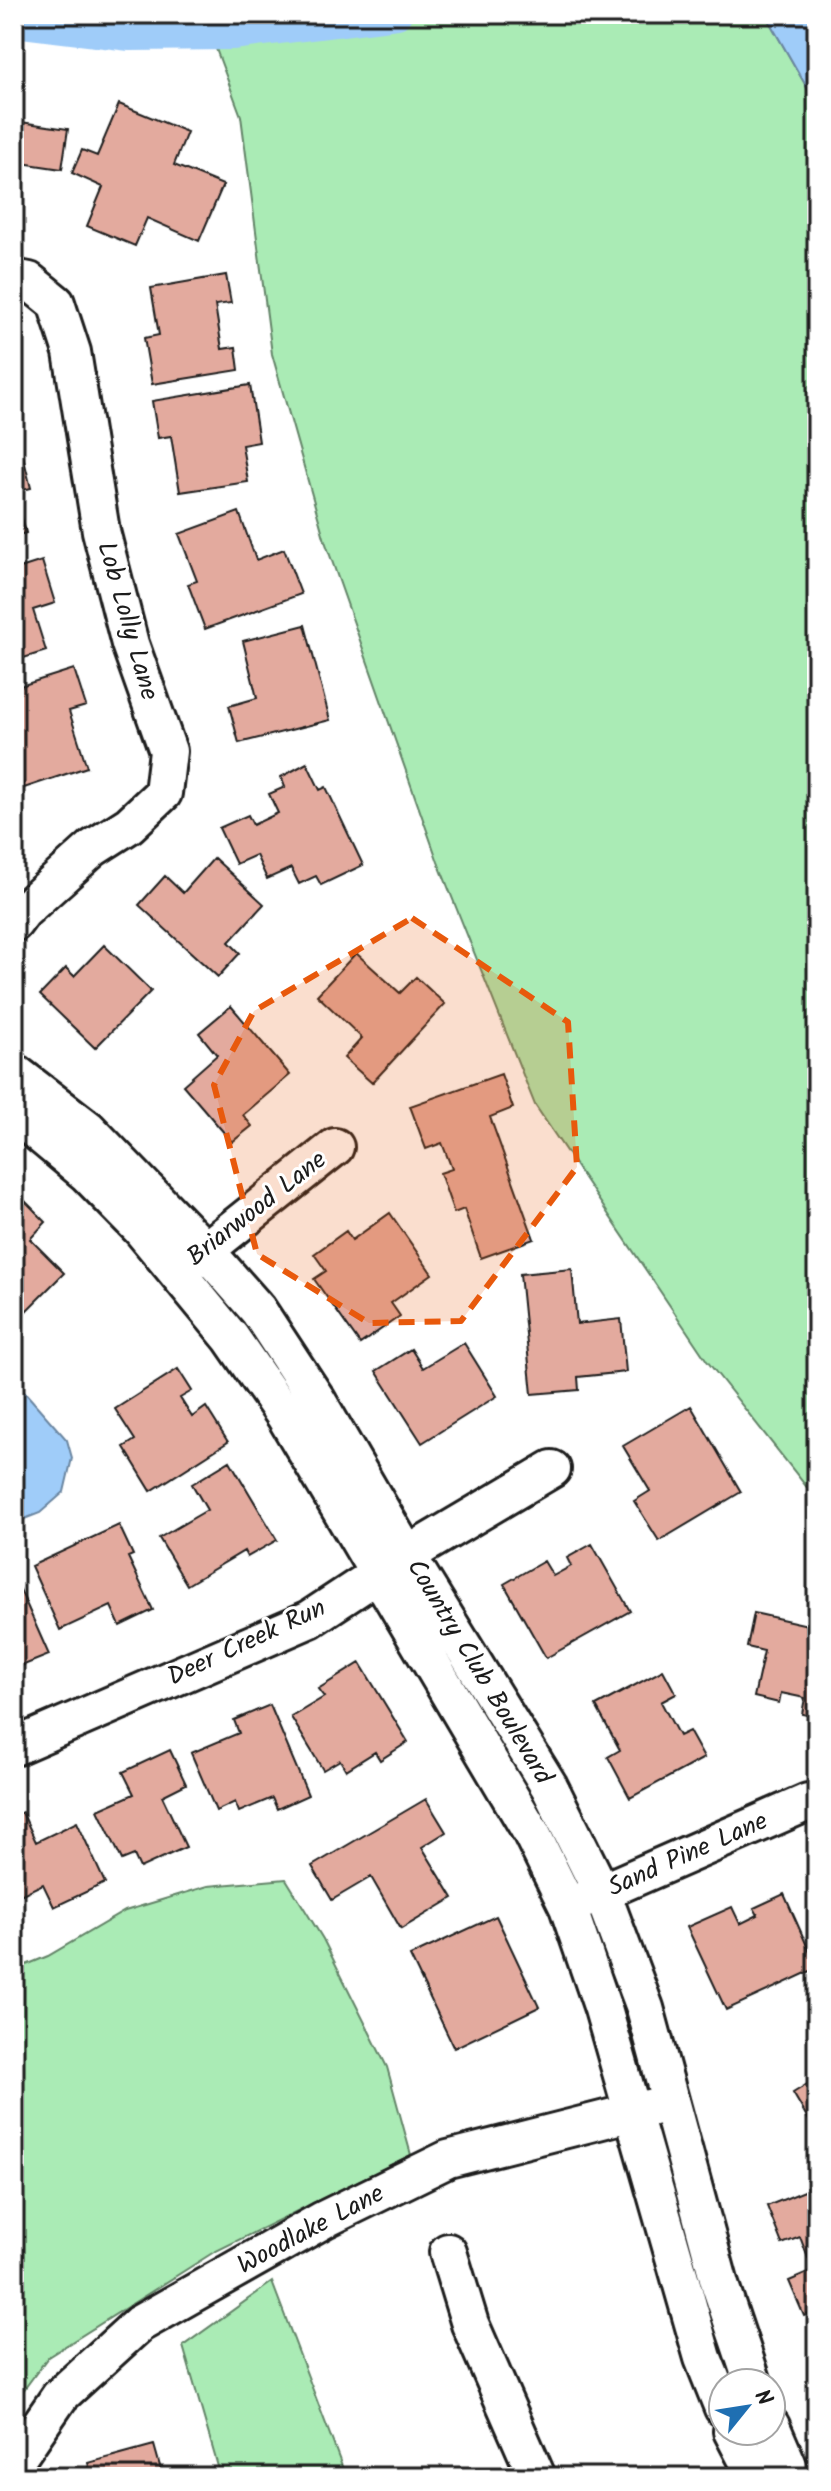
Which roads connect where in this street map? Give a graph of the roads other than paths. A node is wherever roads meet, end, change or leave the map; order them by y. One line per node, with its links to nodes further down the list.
1 (14, 278): 2 (street, Lob Lolly Lane)
2 (14, 923)
3 (14, 1072): 6 (street, Country Club Boulevard)
4 (14, 1113): 6 (street, Country Club Boulevard)
5 (335, 1147): 6 (street, Briarwood Lane)
6 (192, 1261): 8 (street, Country Club Boulevard)
7 (552, 1469): 8 (street, Deer Creek Run)
8 (393, 1564): 9 (street, Deer Creek Run); 11 (street, Country Club Boulevard); 12 (street, Country Club Boulevard)
9 (14, 1747)
10 (808, 1802): 11 (street, Sand Pine Lane)
11 (602, 1893): 12 (street, Sand Pine Lane); 13 (street, Country Club Boulevard)
12 (568, 1907): 14 (street, Country Club Boulevard)
13 (670, 2102): 14 (street, Woodlake Lane); 16 (street, Country Club Boulevard)
14 (633, 2112): 17 (street, Country Club Boulevard); 20 (street, Woodlake Lane)
15 (448, 2252): 21 (street)
16 (748, 2367)
17 (707, 2368)
18 (740, 2447): 22 (street)
19 (780, 2447): 23 (street)
20 (14, 2463)
21 (537, 2477)
22 (756, 2477)
23 (793, 2477)

